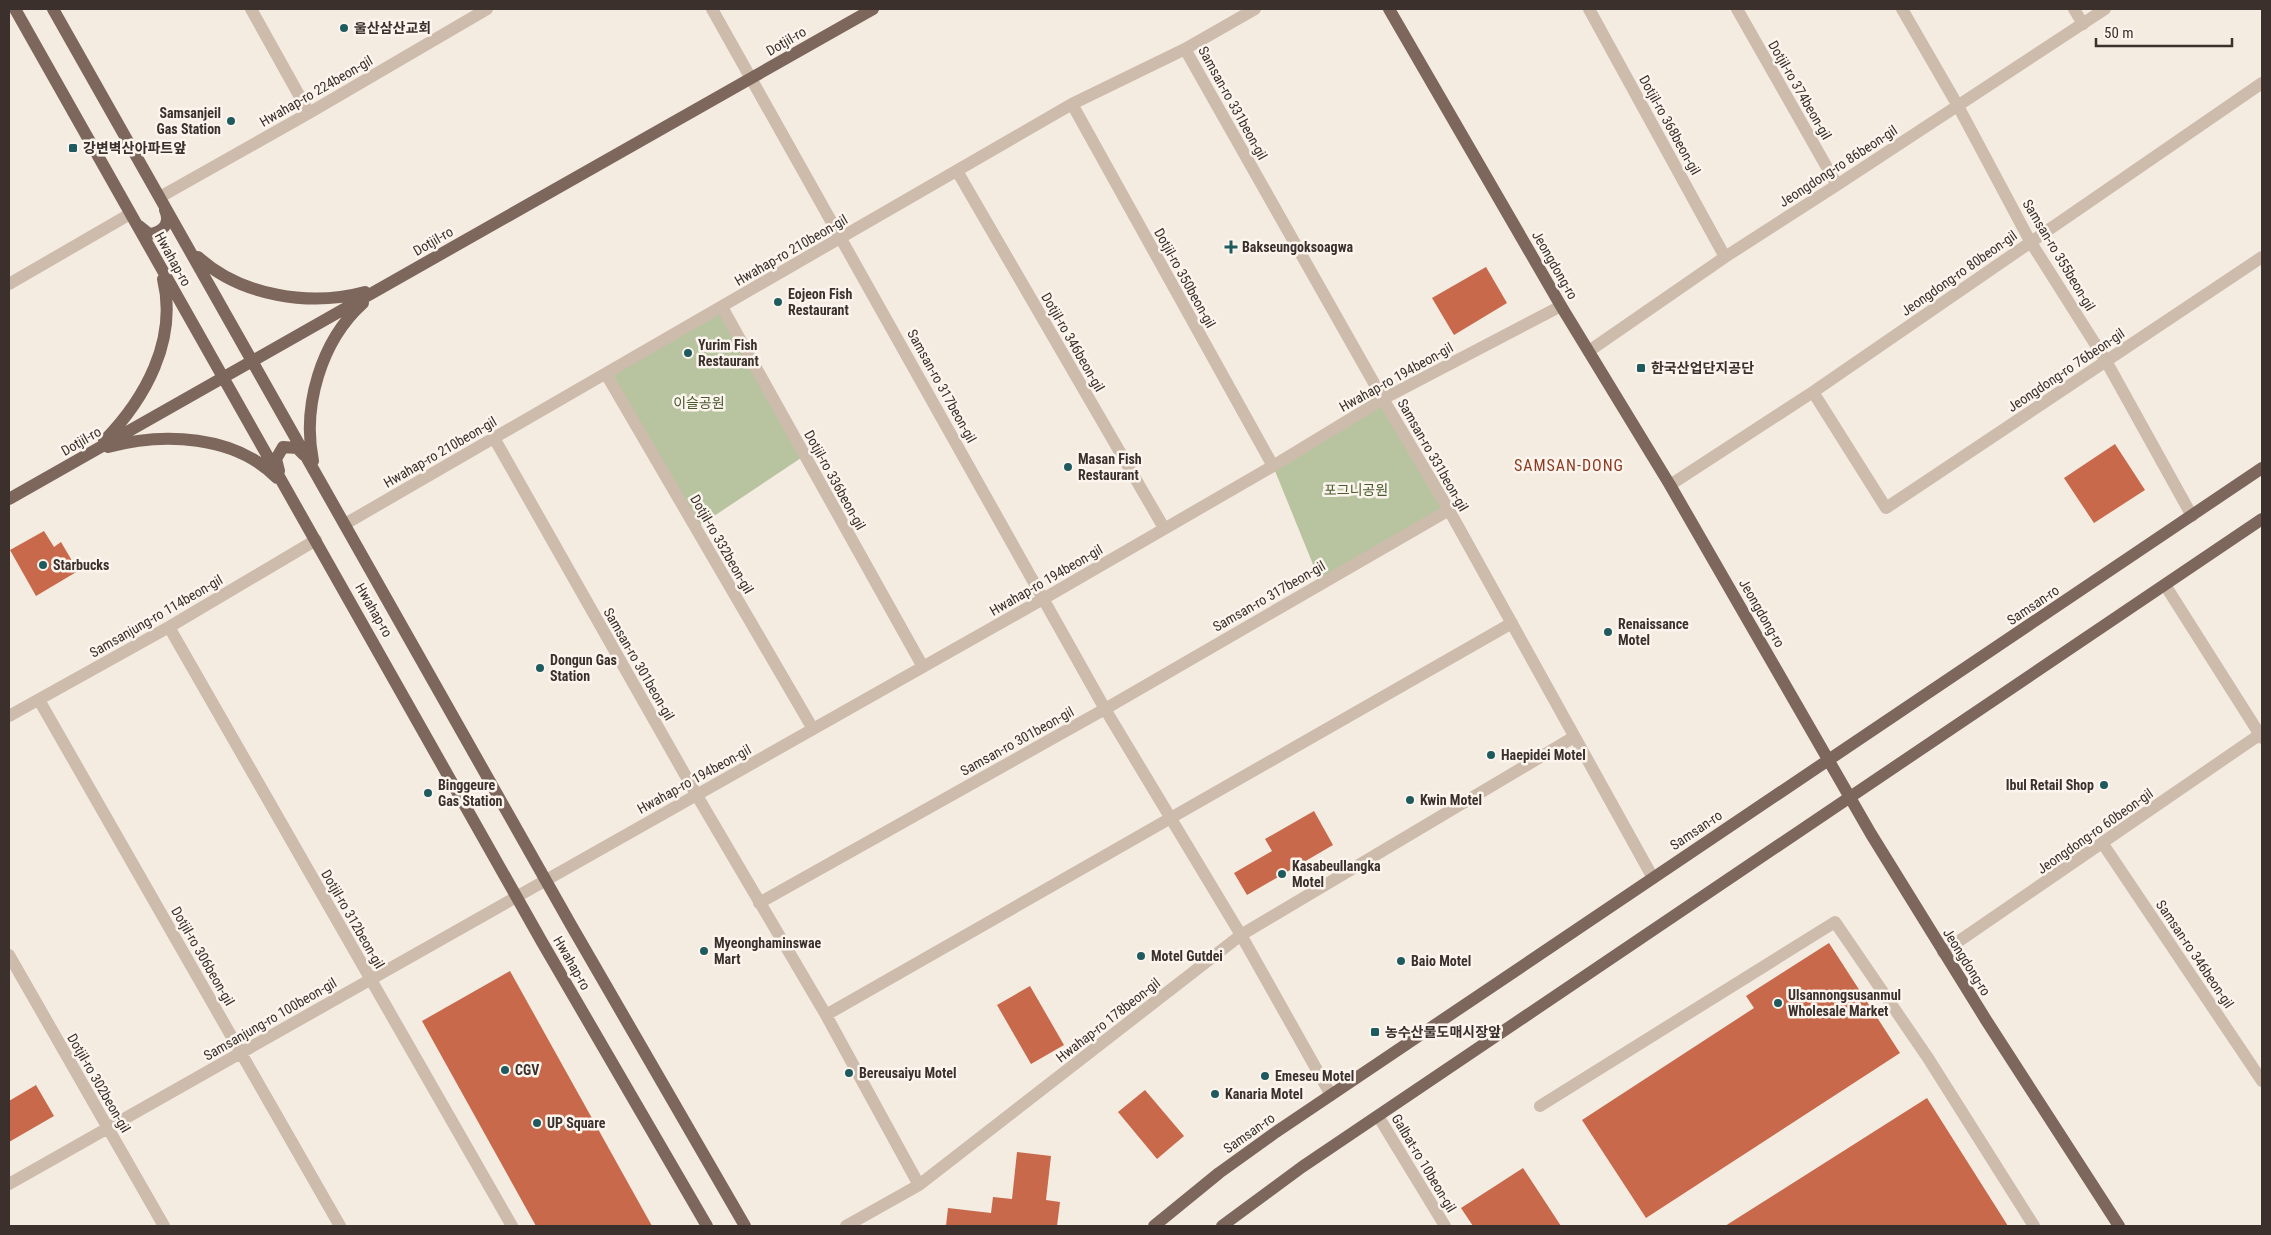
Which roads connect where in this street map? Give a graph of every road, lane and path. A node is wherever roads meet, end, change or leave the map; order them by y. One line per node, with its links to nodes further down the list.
1 (15, 9): 24 (main road, Hwahap-ro)
2 (53, 9): 23 (main road, Hwahap-ro)
3 (251, 9): 20 (street)
4 (487, 9): 20 (street, Hwahap-ro 224beon-gil)
5 (712, 9): 16 (street, Samsan-ro 317beon-gil)
6 (873, 9): 16 (main road, Dotjil-ro)
7 (1255, 9): 15 (street, Hwahap-ro 210beon-gil)
8 (1389, 9): 33 (main road, Jeongdong-ro)
9 (1589, 9): 28 (street, Dotjil-ro 368beon-gil)
10 (1737, 9): 22 (street, Dotjil-ro 374beon-gil)
11 (1902, 9): 19 (street, Samsan-ro 355beon-gil)
12 (2074, 9): 14 (street)
13 (2105, 9): 14 (street, Jeongdong-ro 86beon-gil)
14 (2083, 24): 19 (street, Jeongdong-ro 86beon-gil)
15 (1185, 48): 18 (street, Hwahap-ro 210beon-gil); 41 (street, Samsan-ro 331beon-gil)
16 (751, 78): 25 (street, Samsan-ro 317beon-gil); 32 (main road, Dotjil-ro)
17 (2262, 85): 26 (street, Jeongdong-ro 80beon-gil)
18 (1072, 104): 21 (street, Hwahap-ro 210beon-gil); 44 (street, Dotjil-ro 350beon-gil)
19 (1958, 106): 22 (street, Jeongdong-ro 86beon-gil); 26 (street, Samsan-ro 355beon-gil)
20 (309, 113): 23 (street, Hwahap-ro 224beon-gil)
21 (957, 171): 25 (street, Hwahap-ro 210beon-gil); 54 (street, Dotjil-ro 346beon-gil)
22 (1837, 185): 28 (street, Jeongdong-ro 86beon-gil)
23 (160, 197): 24 (main road); 27 (main road, Hwahap-ro)
24 (130, 214): 30 (main road, Hwahap-ro); 31 (street)
25 (842, 237): 34 (street, Hwahap-ro 210beon-gil); 57 (street, Samsan-ro 317beon-gil)
26 (2030, 242): 37 (street, Samsan-ro 355beon-gil); 40 (street, Jeongdong-ro 80beon-gil)
27 (190, 250): 32 (main road); 36 (main road, Hwahap-ro)
28 (1725, 256): 35 (street, Jeongdong-ro 86beon-gil)
29 (2262, 257): 37 (street, Jeongdong-ro 76beon-gil)
30 (160, 267): 39 (main road, Hwahap-ro); 43 (main road)
31 (9, 284)
32 (380, 288): 36 (main road, Dotjil-ro); 46 (main road)
33 (1561, 306): 35 (main road, Jeongdong-ro); 41 (street, Hwahap-ro 194beon-gil)
34 (722, 307): 38 (street, Hwahap-ro 210beon-gil); 60 (street, Dotjil-ro 336beon-gil)
35 (1589, 351): 47 (main road, Jeongdong-ro)
36 (253, 360): 39 (main road, Dotjil-ro); 46 (main road, Hwahap-ro)
37 (2106, 360): 40 (street, Jeongdong-ro 76beon-gil); 51 (street, Samsan-ro 355beon-gil)
38 (606, 374): 42 (street, Hwahap-ro 210beon-gil); 64 (street, Dotjil-ro 332beon-gil)
39 (223, 377): 43 (main road, Dotjil-ro); 48 (main road, Hwahap-ro)
40 (1813, 392): 47 (street, Jeongdong-ro 80beon-gil)
41 (1383, 399): 44 (street, Hwahap-ro 194beon-gil); 50 (street, Samsan-ro 331beon-gil)
42 (494, 438): 53 (street, Hwahap-ro 210beon-gil); 68 (street, Samsan-ro 301beon-gil)
43 (93, 451): 48 (main road); 49 (main road, Dotjil-ro)
44 (1273, 466): 54 (street, Hwahap-ro 194beon-gil)
45 (2262, 468): 51 (main road, Samsan-ro)
46 (316, 471): 48 (main road); 53 (main road, Hwahap-ro)
47 (1670, 484): 67 (main road, Jeongdong-ro)
48 (286, 486): 55 (main road, Hwahap-ro)
49 (9, 499)
50 (1449, 510): 58 (street, Samsan-ro 331beon-gil); 62 (street, Samsan-ro 317beon-gil)
51 (2192, 516): 67 (main road, Samsan-ro)
52 (2262, 519): 56 (main road)
53 (345, 524): 73 (main road, Hwahap-ro)
54 (1164, 528): 57 (street, Hwahap-ro 194beon-gil)
55 (316, 540): 59 (street, Samsanjung-ro 114beon-gil); 74 (main road, Hwahap-ro)
56 (2165, 585): 65 (street); 69 (main road)
57 (1043, 599): 60 (street, Hwahap-ro 194beon-gil); 62 (street, Samsan-ro 317beon-gil)
58 (1512, 623): 66 (street, Samsan-ro 331beon-gil); 70 (street)
59 (169, 627): 61 (street, Samsanjung-ro 114beon-gil); 79 (street, Dotjil-ro 312beon-gil)
60 (922, 667): 64 (street, Hwahap-ro 194beon-gil)
61 (39, 700): 63 (street, Samsanjung-ro 114beon-gil); 81 (street, Dotjil-ro 306beon-gil)
62 (1105, 709): 70 (street, Samsan-ro 317beon-gil); 75 (street, Samsan-ro 301beon-gil)
63 (9, 716)
64 (813, 730): 68 (street, Hwahap-ro 194beon-gil)
65 (2261, 735): 71 (street, Jeongdong-ro 60beon-gil)
66 (1574, 737): 72 (street, Samsan-ro 331beon-gil); 76 (street, Hwahap-ro 178beon-gil)
67 (1828, 760): 69 (main road, Jeongdong-ro); 72 (main road, Samsan-ro)
68 (696, 794): 73 (street, Hwahap-ro 194beon-gil); 75 (street, Samsan-ro 301beon-gil)
69 (1850, 798): 77 (main road, Jeongdong-ro); 85 (main road)
70 (1170, 818): 76 (street, Samsan-ro 317beon-gil); 80 (street)
71 (2103, 844): 77 (street, Jeongdong-ro 60beon-gil); 82 (street, Samsan-ro 346beon-gil)
72 (1653, 878): 83 (main road, Samsan-ro)
73 (545, 880): 74 (street, Samsanjung-ro 100beon-gil); 93 (main road, Hwahap-ro)
74 (517, 896): 79 (street, Samsanjung-ro 100beon-gil); 92 (main road, Hwahap-ro)
75 (760, 903): 80 (street, Samsan-ro 301beon-gil)
76 (1242, 935): 83 (street, Samsan-ro 317beon-gil); 88 (street, Hwahap-ro 178beon-gil)
77 (1944, 952): 99 (main road, Jeongdong-ro)
78 (9, 955): 86 (street, Dotjil-ro 302beon-gil)
79 (371, 979): 81 (street, Samsanjung-ro 100beon-gil); 91 (street, Dotjil-ro 312beon-gil)
80 (826, 1015): 88 (street, Samsan-ro 301beon-gil)
81 (241, 1053): 86 (street, Samsanjung-ro 100beon-gil); 90 (street, Dotjil-ro 306beon-gil)
82 (2262, 1081)
83 (1331, 1095): 95 (main road, Samsan-ro)
84 (1540, 1106): 98 (street)
85 (1378, 1116): 96 (main road); 97 (street, Galbat-ro 10beon-gil)
86 (108, 1128): 87 (street, Samsanjung-ro 100beon-gil); 89 (street, Dotjil-ro 302beon-gil)
87 (9, 1184)
88 (919, 1185): 94 (street, Hwahap-ro 178beon-gil)
89 (164, 1226)
90 (340, 1226)
91 (512, 1226)
92 (707, 1226)
93 (745, 1226)
94 (846, 1226)
95 (1154, 1226)
96 (1222, 1226)
97 (1445, 1226)
98 (2034, 1226)
99 (2119, 1226)

